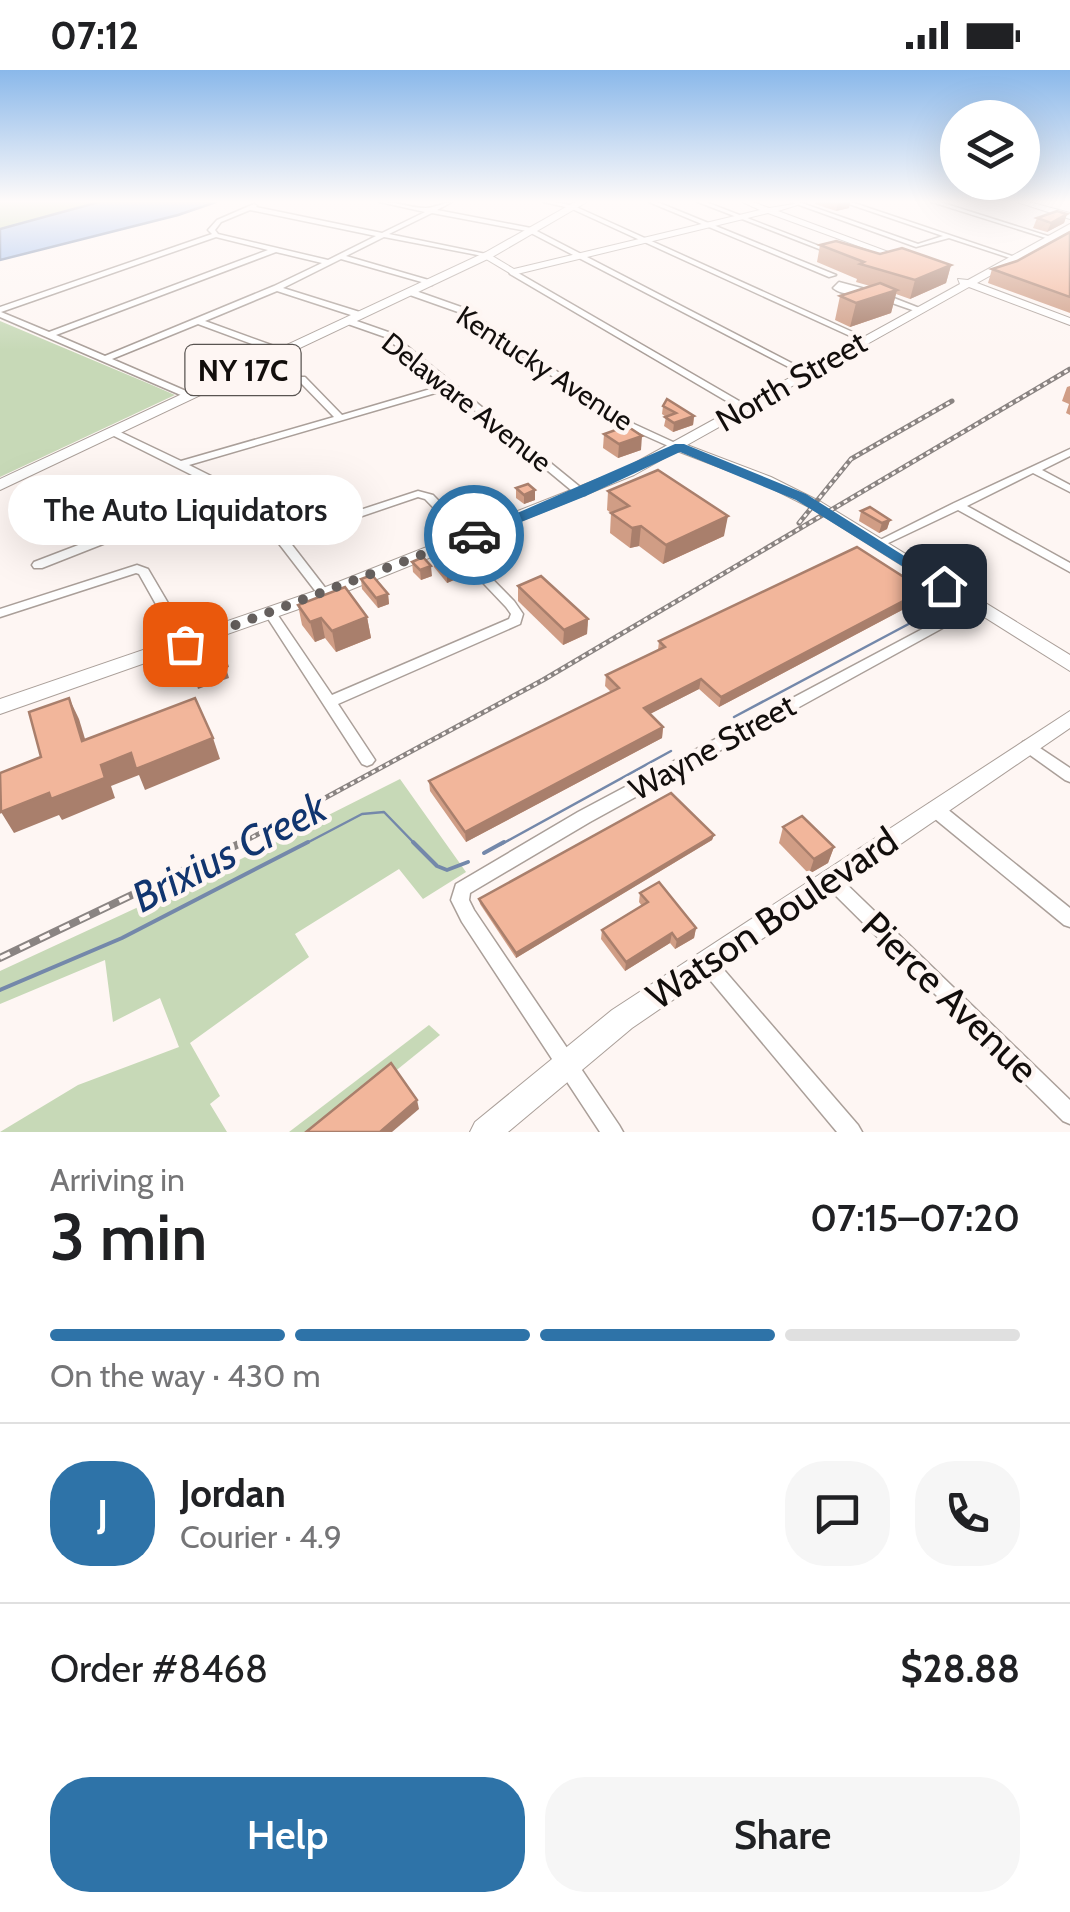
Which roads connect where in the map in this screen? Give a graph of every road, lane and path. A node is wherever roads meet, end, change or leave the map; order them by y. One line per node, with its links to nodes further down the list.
1 (170, 252): 32 (street)
2 (270, 252): 36 (street)
3 (281, 252): 21 (street)
4 (348, 252): 15 (street)
5 (465, 252): 16 (street)
6 (495, 252): 16 (main road, NY 17C)
7 (573, 252): 17 (street)
8 (599, 252): 17 (street)
9 (671, 252): 37 (street)
10 (775, 252): 25 (street)
11 (830, 252): 20 (street)
12 (884, 252): 18 (street); 22 (street)
13 (996, 252): 19 (street)
14 (1027, 252): 19 (street, North Street)
15 (339, 256): 21 (street); 26 (street)
16 (486, 256): 24 (street); 26 (main road, NY 17C)
17 (581, 256): 24 (street); 40 (street)
18 (868, 257)
19 (1015, 258): 23 (street, North Street)
20 (849, 259)
21 (327, 262): 28 (street)
22 (922, 266)
23 (991, 270): 27 (street, North Street); 27 (street)
24 (513, 272): 44 (street)
25 (832, 275)
26 (429, 283): 30 (main road, NY 17C)
27 (968, 283): 31 (street, North Street); 35 (street)
28 (277, 288): 33 (street, Delaware Avenue); 34 (street)
29 (865, 290): 31 (street)
30 (410, 292): 33 (main road, NY 17C); 48 (street, Kentucky Avenue)
31 (918, 310): 37 (street, North Street)
32 (0, 312): 36 (street)
33 (354, 318): 38 (main road, NY 17C); 42 (street, Delaware Avenue)
34 (198, 321): 38 (street); 39 (street)
35 (1070, 322)
36 (48, 335): 39 (street)
37 (864, 339): 40 (street, North Street)
38 (282, 352): 43 (main road, NY 17C)
39 (106, 359): 43 (street)
40 (805, 372): 44 (street, North Street)
41 (302, 379): 45 (street)
42 (452, 386): 45 (street); 56 (street, Delaware Avenue)
43 (190, 396): 47 (main road, NY 17C)
44 (742, 407): 46 (street, North Street)
45 (339, 418): 50 (street)
46 (706, 430): 48 (street, North Street); 51 (street)
47 (114, 432): 50 (street); 53 (main road, NY 17C)
48 (679, 447): 51 (street); 56 (street, North Street)
49 (1070, 452): 52 (street)
50 (180, 465): 55 (street)
51 (738, 469): 60 (street)
52 (1033, 469): 54 (street); 57 (street)
53 (0, 485)
54 (1070, 488)
55 (231, 490): 58 (street); 61 (street)
56 (581, 493): 59 (street, North Street)
57 (958, 505): 60 (street); 62 (street)
58 (284, 540): 59 (street); 63 (street)
59 (460, 541): 63 (street, North Street); 69 (street)
60 (878, 544): 64 (street)
61 (38, 565)
62 (1070, 568)
63 (324, 594): 66 (street, North Street)
64 (975, 605): 68 (street); 79 (street, Wayne Street)
65 (0, 612): 67 (street)
66 (271, 614): 67 (street, North Street); 69 (street)
67 (185, 644): 70 (street, North Street)
68 (1067, 661)
69 (328, 702): 73 (street)
70 (0, 707)
71 (1070, 718): 72 (street, Watson Boulevard)
72 (1028, 746): 74 (street); 75 (street, Watson Boulevard)
73 (367, 760)
74 (1070, 776)
75 (935, 809): 76 (street, Watson Boulevard); 77 (street)
76 (830, 879): 78 (street, Watson Boulevard); 80 (street, Pierce Avenue)
77 (1070, 919)
78 (706, 962): 79 (street, Watson Boulevard); 83 (street)
79 (565, 1062): 81 (street, Watson Boulevard); 82 (street)
80 (1070, 1114)
81 (484, 1132)
82 (612, 1132)
83 (852, 1132)

